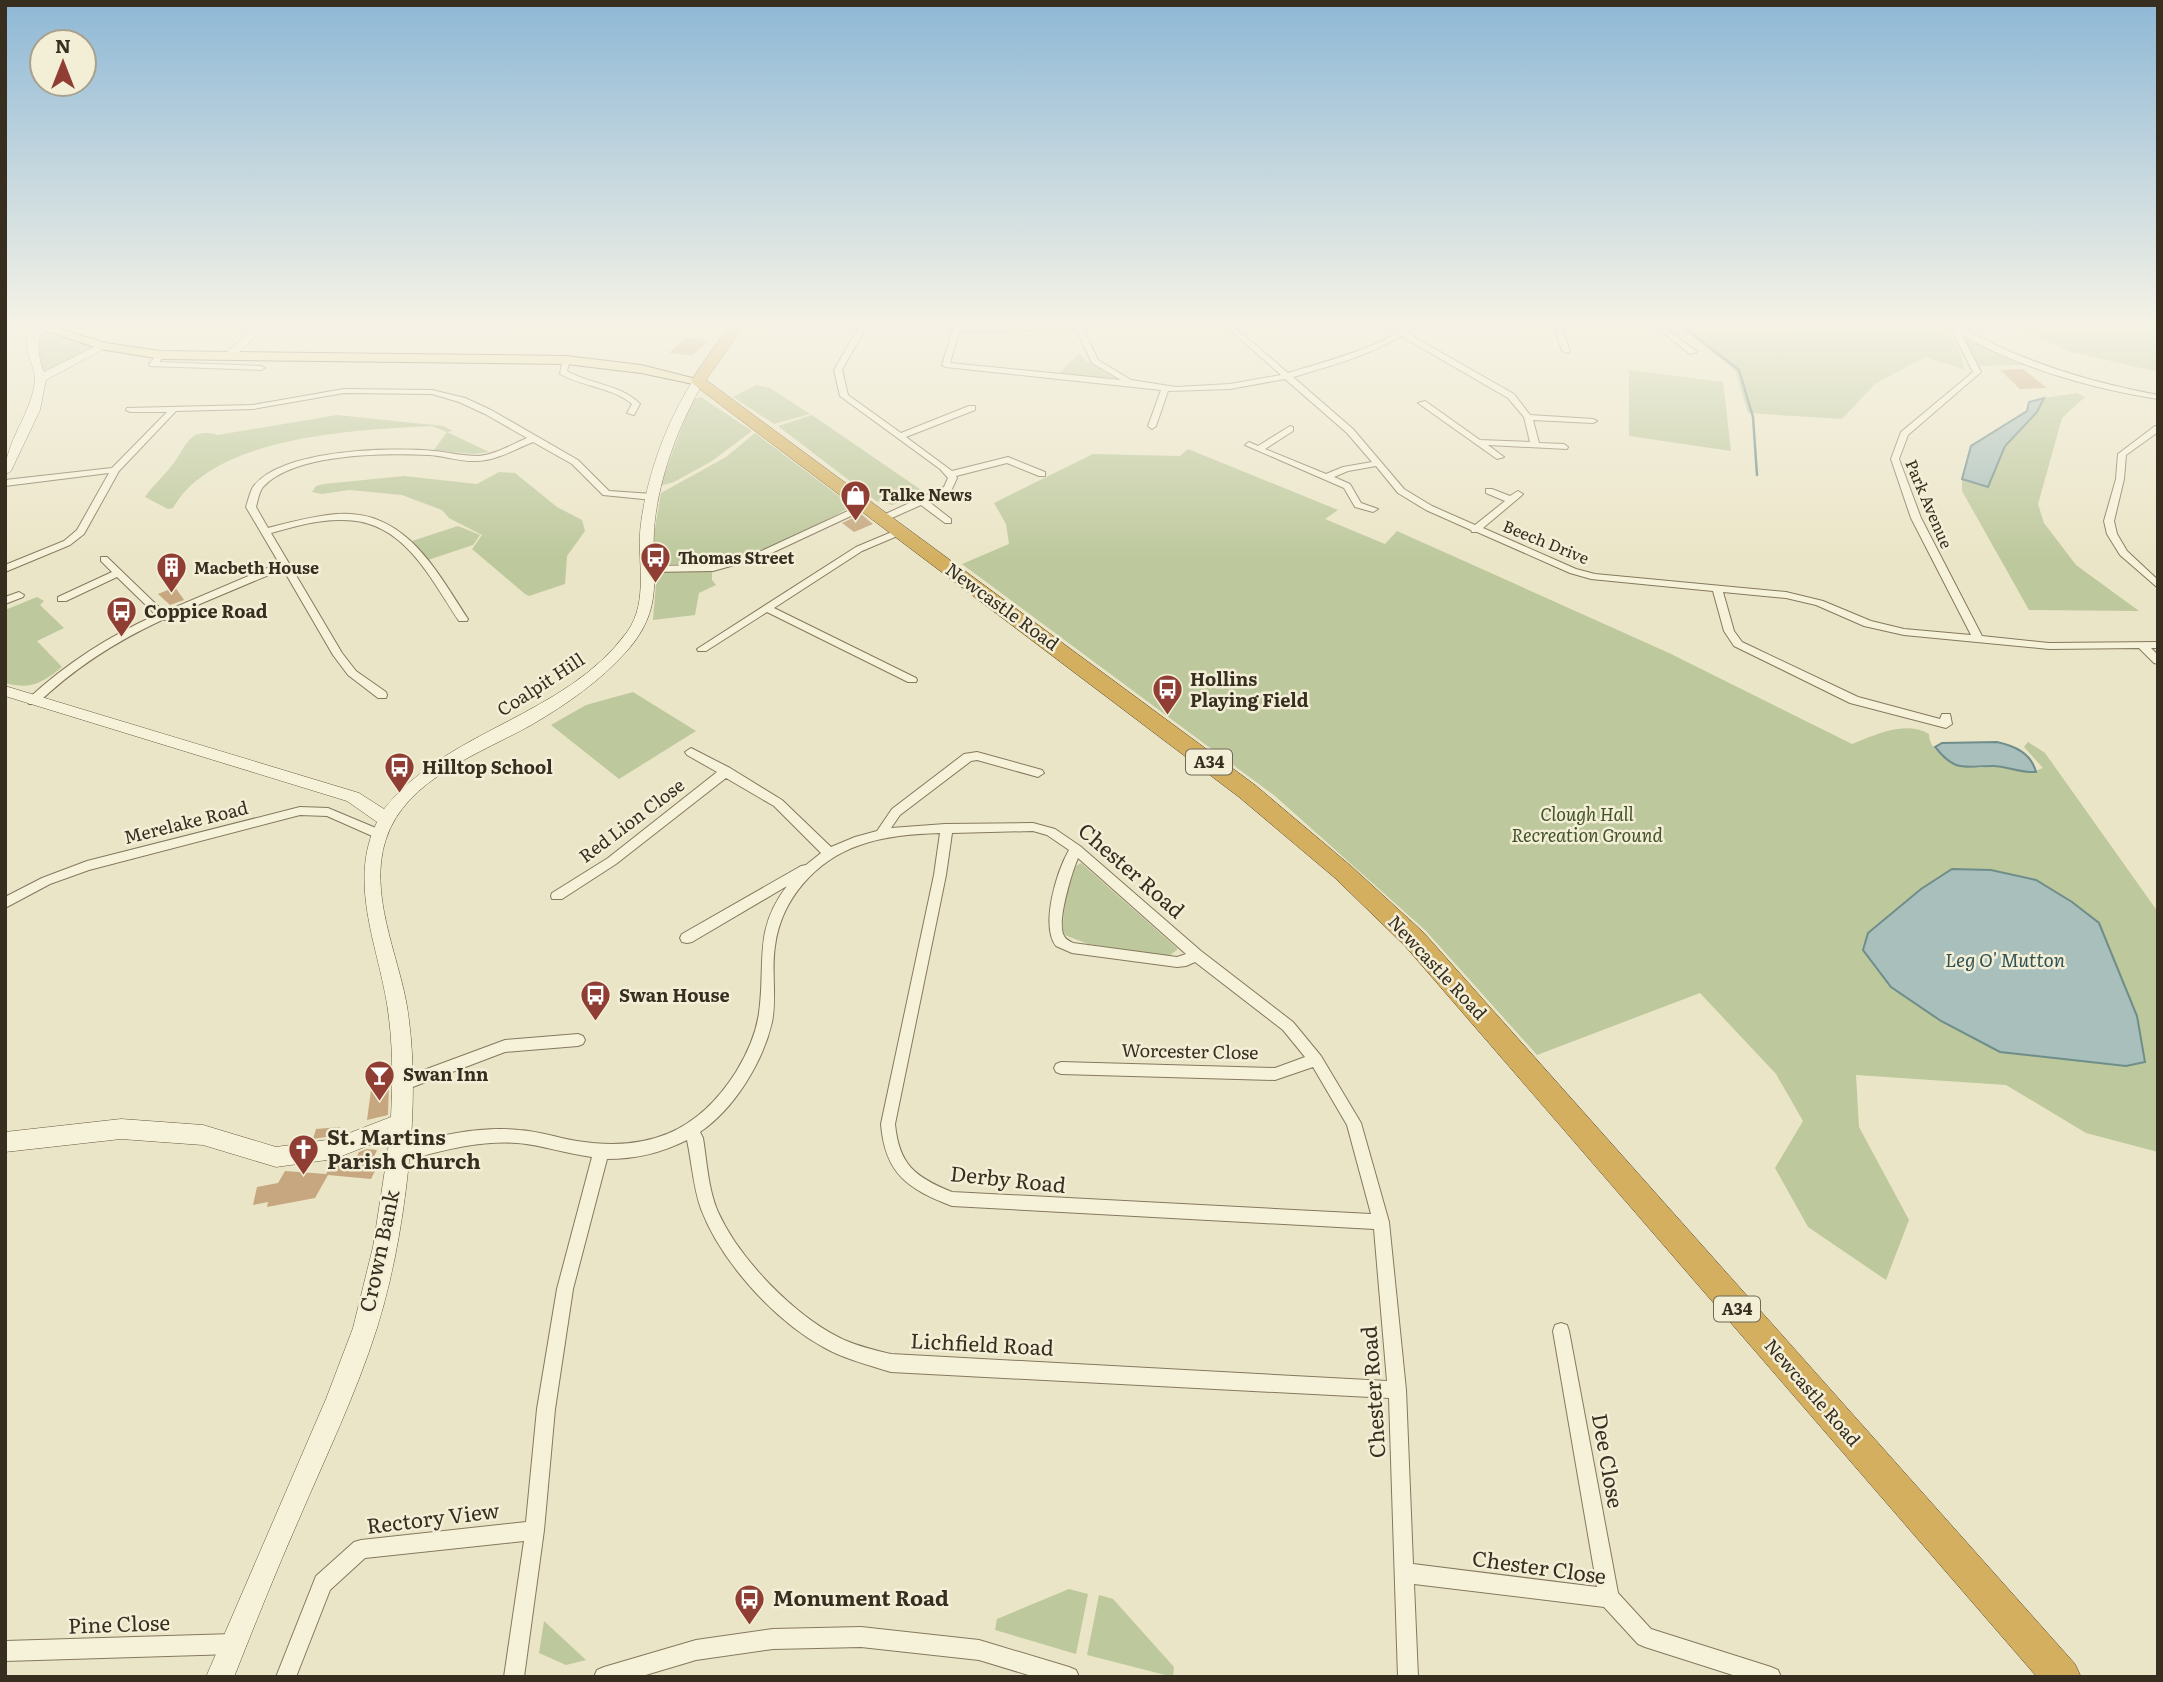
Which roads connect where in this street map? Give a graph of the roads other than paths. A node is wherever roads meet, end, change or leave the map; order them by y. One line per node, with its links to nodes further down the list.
1 (35, 403): 32 (street)
2 (273, 403): 14 (street)
3 (468, 403): 23 (street)
4 (634, 403): 16 (street)
5 (687, 403): 38 (street, Coalpit Hill)
6 (719, 403): 40 (highway, Newcastle Road / A34)
7 (853, 403): 22 (street)
8 (1160, 403): 19 (street)
9 (1319, 403): 30 (street, Beech Drive)
10 (1422, 403): 24 (street)
11 (1516, 403): 17 (street)
12 (1940, 403): 61 (street, Park Avenue)
13 (972, 408): 22 (street)
14 (174, 409): 15 (street); 31 (street)
15 (130, 410)
16 (631, 412)
17 (1528, 417): 18 (street); 25 (street)
18 (1593, 421)
19 (1153, 426)
20 (2158, 428): 53 (street)
21 (1290, 429): 28 (street)
22 (900, 436): 34 (street)
23 (531, 439): 38 (street); 47 (street)
24 (1477, 441): 25 (street); 29 (street)
25 (1535, 444): 27 (street)
26 (1249, 445): 28 (street)
27 (1564, 447)
28 (1259, 449): 35 (street)
29 (1500, 457)
30 (1375, 464): 35 (street); 46 (street, Beech Drive)
31 (115, 470): 36 (street); 50 (street)
32 (5, 471)
33 (1035, 473): 34 (street)
34 (952, 474): 39 (street)
35 (1327, 477): 41 (street)
36 (5, 483)
37 (1489, 491): 46 (street)
38 (653, 497): 51 (street, Coalpit Hill)
39 (922, 501): 44 (street); 45 (street)
40 (865, 506): 45 (highway, Newcastle Road / A34); 51 (street)
41 (1361, 506): 42 (street); 43 (street)
42 (1373, 509)
43 (1352, 516)
44 (948, 521)
45 (890, 525): 58 (street); 108 (highway, Newcastle Road / A34)
46 (1475, 530): 54 (street, Beech Drive)
47 (266, 531): 49 (street); 60 (street)
48 (104, 559): 52 (street)
49 (284, 565): 59 (street); 68 (street)
50 (5, 569)
51 (649, 569): 74 (street, Coalpit Hill)
52 (117, 574): 56 (street); 59 (street)
53 (2158, 585)
54 (1717, 589): 61 (street, Beech Drive); 70 (street)
55 (19, 595): 57 (street)
56 (62, 599)
57 (5, 601)
58 (768, 609): 64 (street); 66 (street)
59 (165, 618): 69 (street)
60 (463, 618)
61 (1978, 638): 63 (street, Beech Drive)
62 (2158, 645): 63 (street, Beech Drive)
63 (2143, 646): 65 (street)
64 (702, 649)
65 (2158, 661)
66 (912, 680)
67 (5, 691): 69 (street)
68 (382, 695)
69 (33, 701): 74 (street)
70 (1946, 717)
71 (691, 752): 72 (street)
72 (726, 771): 78 (street); 80 (street, Red Lion Close)
73 (1038, 773): 76 (street)
74 (383, 827): 81 (street, Merelake Road); 87 (street, Crown Bank)
75 (946, 831): 76 (street, Chester Road); 77 (street, Chester Road); 93 (street, Derby Road)
76 (881, 835): 78 (street, Chester Road)
77 (1076, 849): 83 (street, Chester Road); 83 (street)
78 (829, 853): 79 (street, Chester Road)
79 (807, 868): 82 (street); 89 (street, Chester Road)
80 (556, 897)
81 (5, 904)
82 (687, 938)
83 (1196, 956): 85 (street, Chester Road)
84 (578, 1040): 87 (street)
85 (1316, 1060): 86 (street, Worcester Close); 93 (street, Chester Road)
86 (1061, 1068)
87 (402, 1085): 88 (street, Crown Bank)
88 (400, 1123): 90 (street); 92 (street, Crown Bank)
89 (690, 1131): 91 (street, Chester Road); 95 (street, Lichfield Road)
90 (5, 1142)
91 (601, 1153): 92 (street, Chester Road); 96 (street)
92 (399, 1155): 99 (street, Crown Bank)
93 (1381, 1222): 95 (street, Chester Road)
94 (1561, 1331): 98 (street, Dee Close)
95 (1397, 1390): 97 (street, Chester Road)
96 (535, 1530): 102 (street, Rectory View); 103 (street)
97 (1405, 1573): 98 (street, Chester Close); 106 (street, Chester Road)
98 (1609, 1598): 107 (street, Chester Close)
99 (233, 1644): 100 (street, Pine Close); 101 (street, Crown Bank)
100 (5, 1651)
101 (220, 1677)
102 (286, 1677)
103 (514, 1677)
104 (604, 1677): 105 (street)
105 (1069, 1677)
106 (1408, 1677)
107 (1771, 1677)
108 (2063, 1677)

